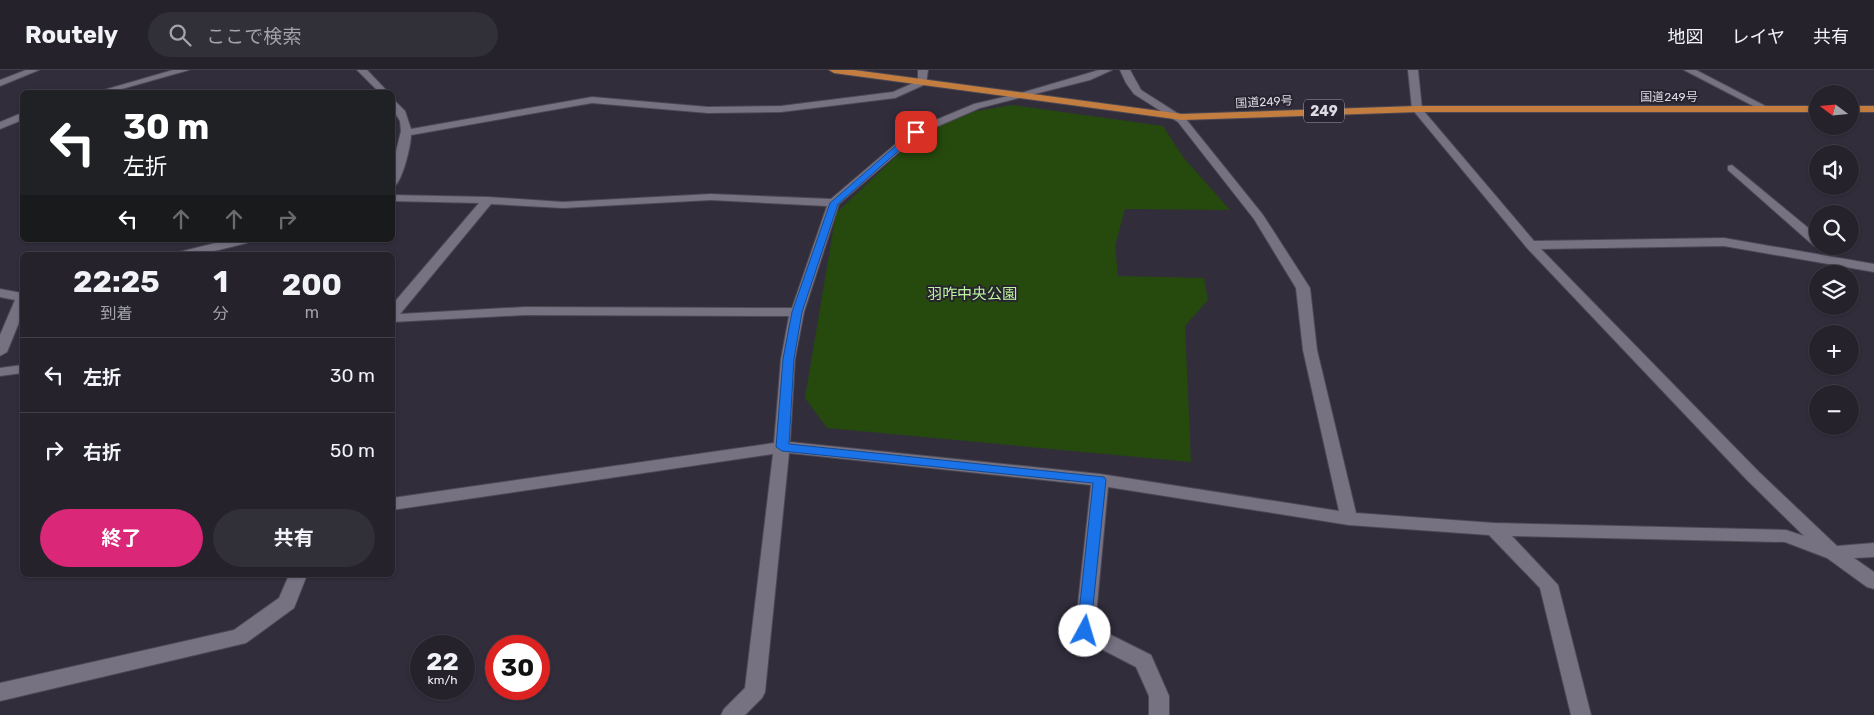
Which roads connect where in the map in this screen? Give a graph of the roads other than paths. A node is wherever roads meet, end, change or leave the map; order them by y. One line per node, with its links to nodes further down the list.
1 (34, 70): 11 (street)
2 (184, 70): 12 (street)
3 (362, 70): 13 (street)
4 (834, 70): 10 (highway, 国道249号 / 249)
5 (923, 70): 10 (street)
6 (1106, 70): 14 (street)
7 (1125, 70): 22 (street)
8 (1413, 70): 20 (street)
9 (1690, 70): 16 (street)
10 (922, 82): 14 (highway, 国道249号 / 249); 24 (street)
11 (0, 83)
12 (109, 90)
13 (382, 90)
14 (1023, 96): 22 (highway, 国道249号 / 249); 29 (street)
15 (395, 104): 24 (street)
16 (1766, 109): 17 (highway, 国道249号 / 249); 20 (highway, 国道249号 / 249)
17 (1809, 109)
18 (1859, 109): 19 (highway)
19 (1874, 109)
20 (1417, 110): 22 (highway, 国道249号 / 249); 32 (street)
21 (20, 117): 23 (street)
22 (1182, 117): 49 (street)
23 (0, 126)
24 (409, 132): 26 (street)
25 (1732, 168): 30 (street)
26 (395, 176)
27 (395, 198): 28 (street)
28 (488, 200): 29 (street); 40 (street)
29 (834, 203): 41 (street)
30 (1809, 235)
31 (235, 242): 33 (street)
32 (1531, 245): 35 (street); 52 (street)
33 (195, 252)
34 (1832, 255): 35 (street)
35 (1841, 263): 36 (street)
36 (1874, 268)
37 (0, 293): 38 (street)
38 (20, 298)
39 (20, 303): 43 (street)
40 (395, 310)
41 (797, 312): 42 (street); 46 (street)
42 (395, 318)
43 (0, 352)
44 (20, 369): 45 (street)
45 (0, 372)
46 (782, 447): 47 (street); 48 (street); 56 (street)
47 (1100, 480): 49 (street); 57 (street)
48 (395, 504)
49 (1349, 519): 50 (street)
50 (1494, 529): 52 (street); 58 (street)
51 (1874, 550): 52 (street)
52 (1833, 553): 54 (street)
53 (297, 577): 55 (street)
54 (1874, 582)
55 (0, 692)
56 (731, 715)
57 (1159, 715)
58 (1581, 715)

